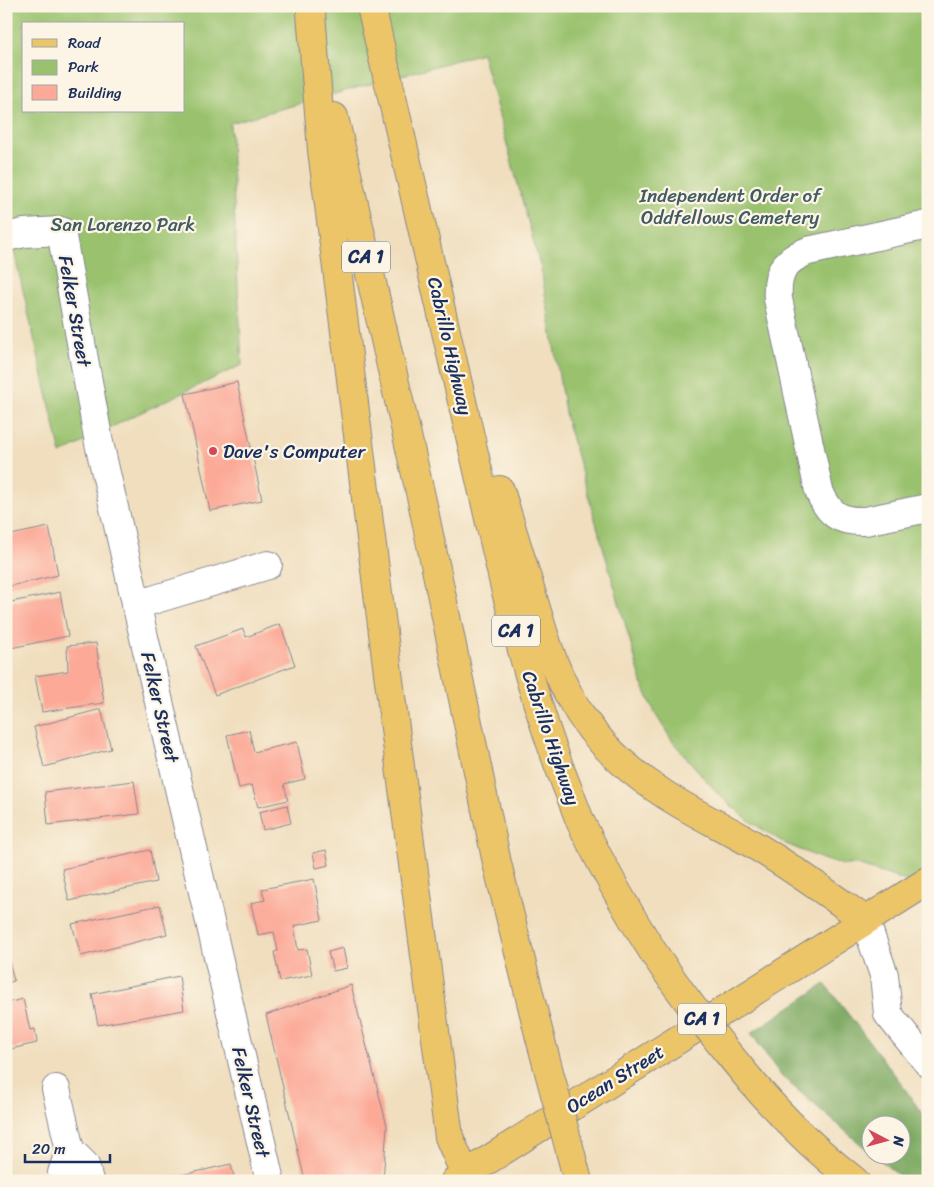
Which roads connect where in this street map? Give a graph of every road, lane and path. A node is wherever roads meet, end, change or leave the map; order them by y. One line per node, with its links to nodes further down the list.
1 (371, 6): 5 (main road, Cabrillo Highway / CA 1)
2 (310, 10): 14 (main road); 18 (main road, CA 1, bridge)
3 (928, 225): 6 (street)
4 (6, 237): 8 (street, Felker Street)
5 (436, 285): 10 (main road); 19 (main road, Cabrillo Highway / CA 1, bridge)
6 (928, 508)
7 (268, 566): 8 (street)
8 (136, 605): 17 (street, Felker Street)
9 (928, 881): 10 (main road, Ocean Street)
10 (865, 920): 11 (street); 14 (main road, Ocean Street)
11 (928, 1063)
12 (56, 1089): 13 (street)
13 (70, 1150): 15 (street); 16 (street)
14 (460, 1178)
15 (64, 1181)
16 (89, 1181)
17 (270, 1181)
18 (578, 1181)
19 (855, 1181)

